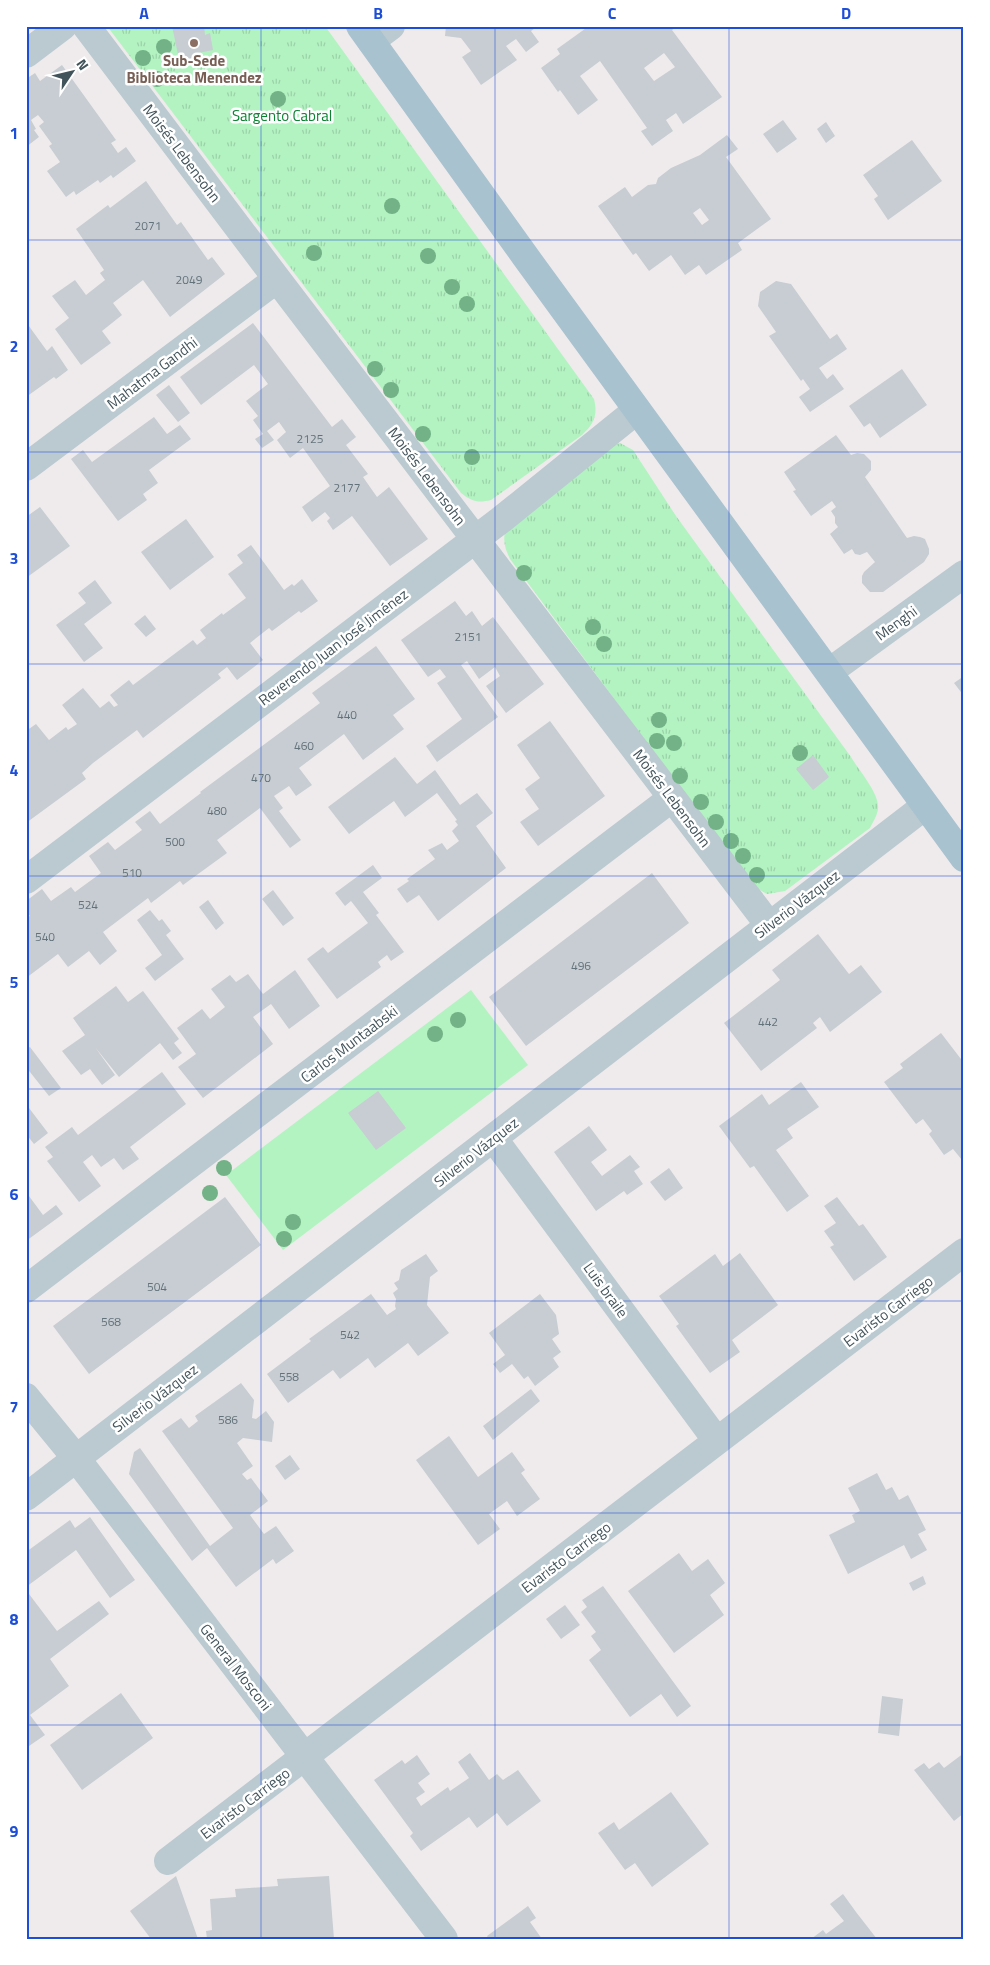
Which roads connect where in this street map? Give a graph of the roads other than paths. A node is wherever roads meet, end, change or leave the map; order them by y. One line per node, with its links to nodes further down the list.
1 (63, 26): 4 (street)
2 (86, 26): 5 (street, Moisés Lebensohn)
3 (374, 31): 6 (main road)
4 (26, 54)
5 (277, 279): 7 (street, Mahatma Gandhi); 8 (street, Moisés Lebensohn)
6 (637, 410): 8 (street, Reverendo Juan José Jiménez); 10 (main road)
7 (26, 467)
8 (476, 539): 11 (street, Moisés Lebensohn); 14 (street, Reverendo Juan José Jiménez)
9 (964, 574): 10 (street, Menghi)
10 (829, 672): 12 (main road)
11 (672, 798): 15 (street, Moisés Lebensohn); 18 (street, Carlos Muntaabski)
12 (925, 806): 13 (main road); 15 (street, Silverio Vázquez)
13 (964, 858)
14 (26, 880)
15 (769, 925): 16 (street, Silverio Vázquez)
16 (494, 1139): 20 (street, Luis braile); 21 (street, Silverio Vázquez)
17 (964, 1252): 20 (street, Evaristo Carriego)
18 (26, 1289)
19 (26, 1396): 21 (street, General Mosconi)
20 (717, 1441): 23 (street, Evaristo Carriego)
21 (76, 1458): 22 (street, Silverio Vázquez); 23 (street, General Mosconi)
22 (26, 1497)
23 (305, 1757): 24 (street, Evaristo Carriego); 25 (street, General Mosconi)
24 (168, 1861)
25 (444, 1939)

